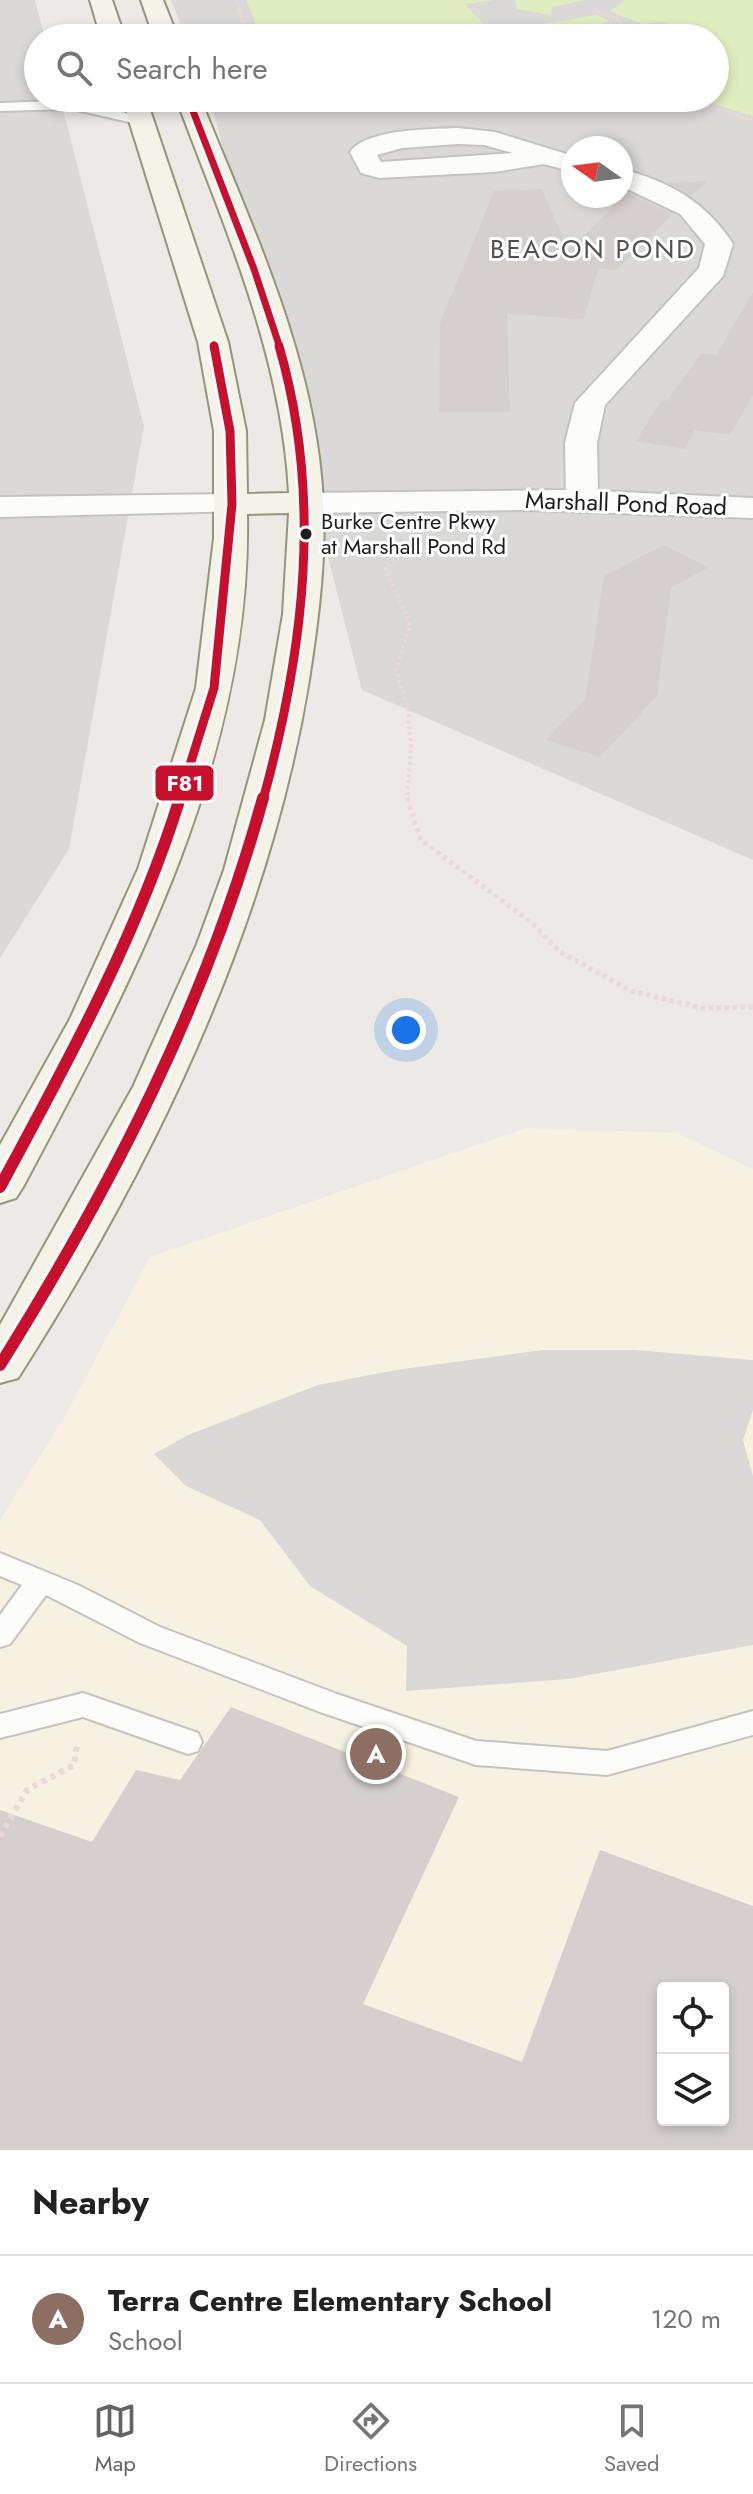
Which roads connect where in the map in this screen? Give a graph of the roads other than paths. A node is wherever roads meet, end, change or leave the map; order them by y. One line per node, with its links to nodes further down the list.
1 (101, 0): 3 (main road)
2 (152, 0): 4 (main road)
3 (109, 24)
4 (161, 24)
5 (24, 105): 6 (lane)
6 (0, 107)
7 (139, 112): 14 (main road)
8 (193, 112): 13 (main road)
9 (541, 157): 9 (street); 10 (street)
10 (561, 161)
11 (633, 182): 12 (street)
12 (582, 500): 13 (street, Marshall Pond Road); 16 (street, Marshall Pond Road)
13 (307, 503): 14 (main road); 18 (main road)
14 (232, 504): 15 (street); 17 (main road)
15 (0, 507)
16 (753, 508)
17 (0, 1187)
18 (0, 1365)
19 (0, 1564): 20 (lane)
20 (41, 1581): 21 (lane); 22 (lane)
21 (0, 1636)
22 (753, 1723)
23 (0, 1726): 24 (lane)
24 (188, 1742)

